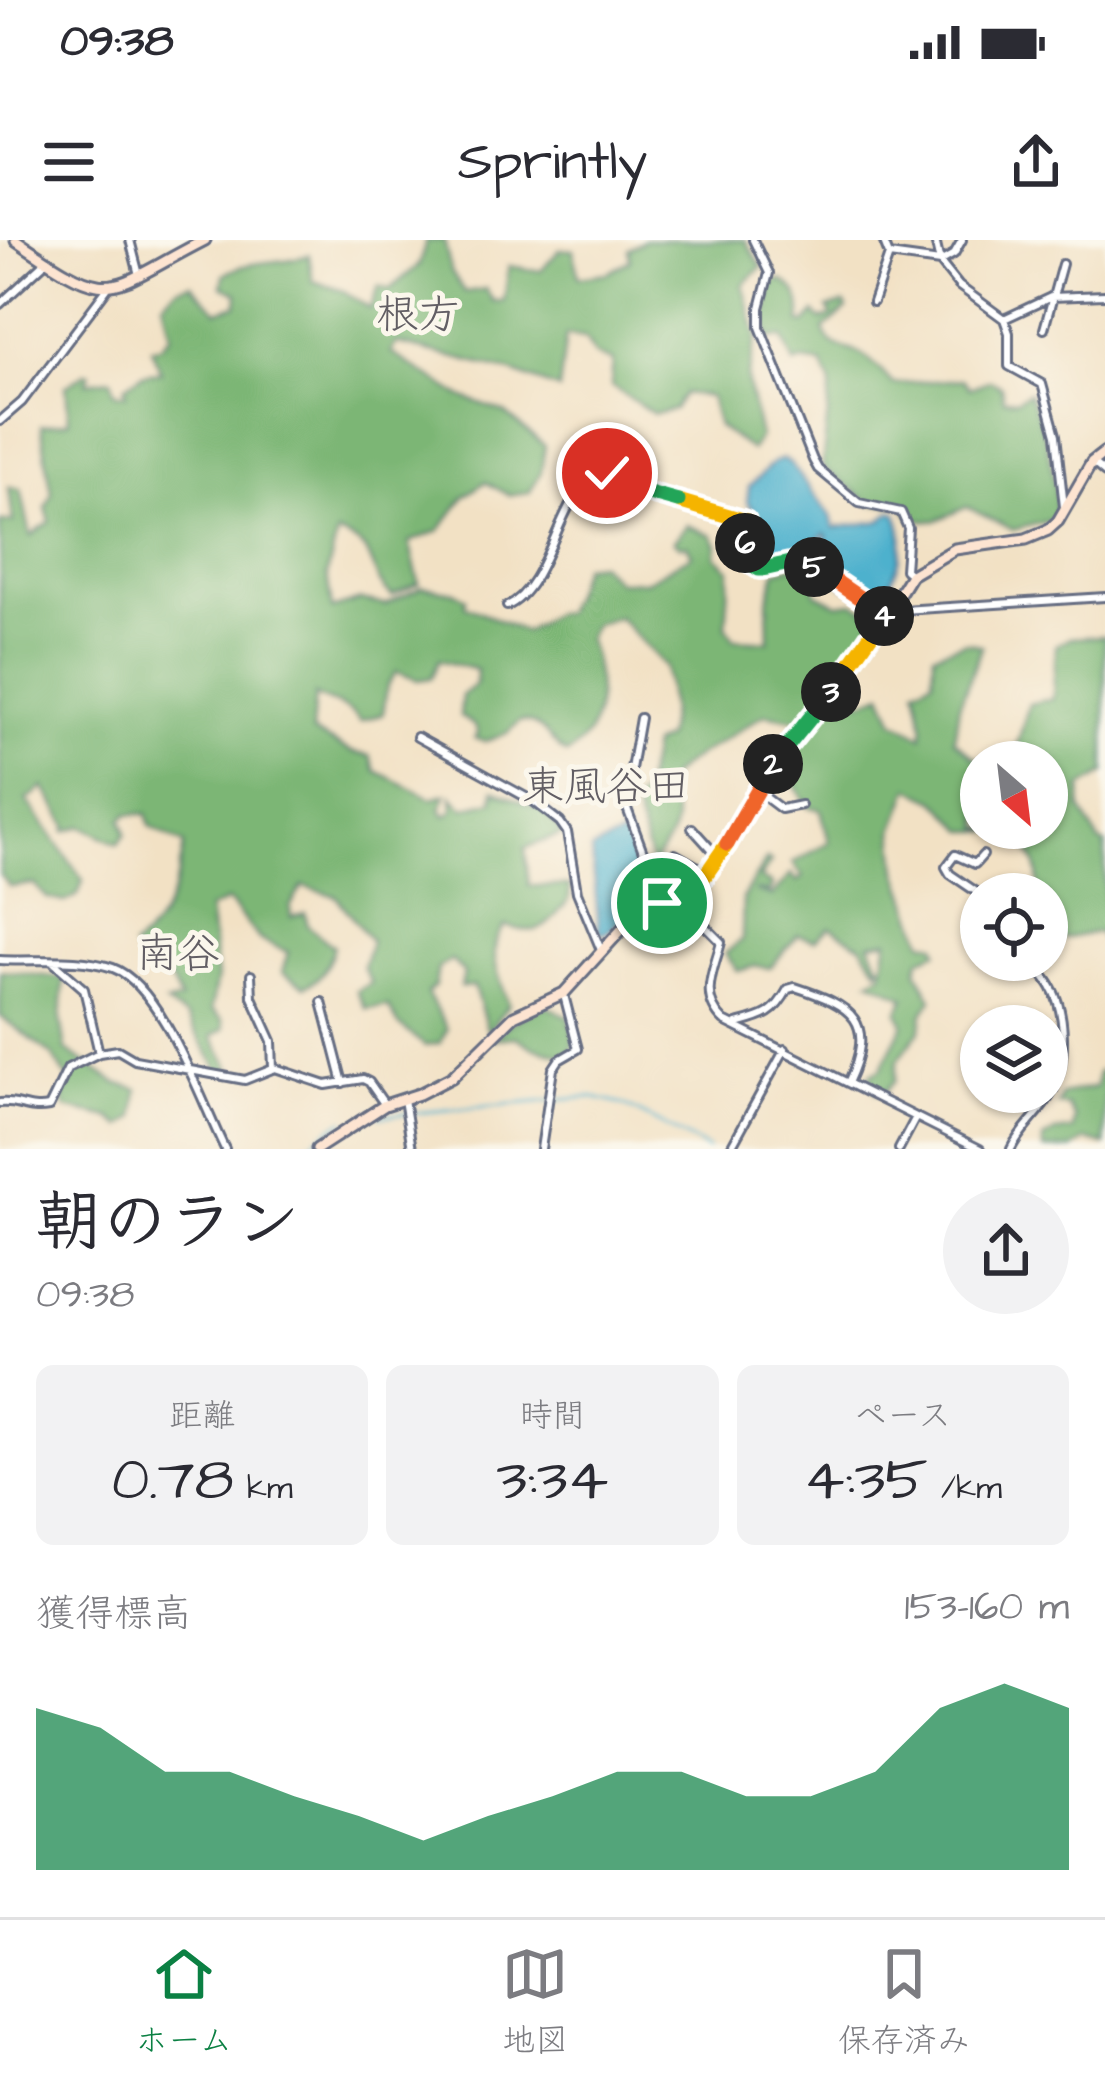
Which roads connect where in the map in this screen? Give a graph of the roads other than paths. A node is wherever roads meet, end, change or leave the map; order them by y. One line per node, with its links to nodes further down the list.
1 (16, 240): 9 (street)
2 (130, 240): 12 (street)
3 (205, 240): 12 (street)
4 (754, 240): 25 (street)
5 (883, 240): 8 (street)
6 (935, 240): 10 (street)
7 (962, 240): 10 (street)
8 (889, 255): 10 (street); 16 (street)
9 (47, 261): 13 (street); 17 (street)
10 (940, 262): 18 (street)
11 (1062, 264): 15 (street)
12 (139, 275): 13 (street)
13 (107, 289): 20 (street)
14 (1105, 295): 15 (street)
15 (1051, 297): 18 (street); 19 (street)
16 (873, 302)
17 (0, 304)
18 (1004, 319): 24 (street)
19 (1044, 329)
20 (0, 421)
21 (1105, 452): 22 (street)
22 (1092, 462): 23 (street); 24 (street)
23 (1105, 473)
24 (1064, 508): 25 (street)
25 (911, 575): 28 (street)
26 (1105, 596): 28 (street)
27 (507, 606): 28 (street)
28 (887, 611): 31 (street)
29 (640, 718): 37 (street)
30 (416, 737): 41 (street)
31 (757, 791): 32 (street); 35 (street)
32 (801, 805)
33 (692, 828): 35 (street)
34 (983, 855): 38 (street)
35 (718, 858): 36 (street)
36 (710, 870): 37 (street); 39 (street)
37 (649, 874): 40 (street)
38 (960, 881)
39 (679, 900): 40 (street); 48 (street)
40 (662, 903): 41 (street)
41 (601, 950): 46 (street)
42 (0, 959): 43 (street)
43 (52, 961): 50 (street); 52 (street)
44 (251, 976): 51 (street)
45 (1048, 981): 66 (street)
46 (564, 993): 57 (street); 62 (street)
47 (322, 1002): 53 (street)
48 (733, 1025): 49 (street); 54 (street)
49 (785, 1049): 54 (street); 63 (street)
50 (99, 1053): 52 (street); 55 (street)
51 (273, 1069): 52 (street); 53 (street)
52 (187, 1070): 59 (street)
53 (343, 1083): 56 (street)
54 (848, 1083): 58 (street)
55 (0, 1103)
56 (385, 1105): 57 (street); 60 (street)
57 (405, 1109): 61 (street)
58 (915, 1119): 64 (street); 65 (street)
59 (225, 1149)
60 (317, 1149)
61 (412, 1149)
62 (541, 1149)
63 (730, 1149)
64 (899, 1149)
65 (980, 1149)
66 (1011, 1149)

